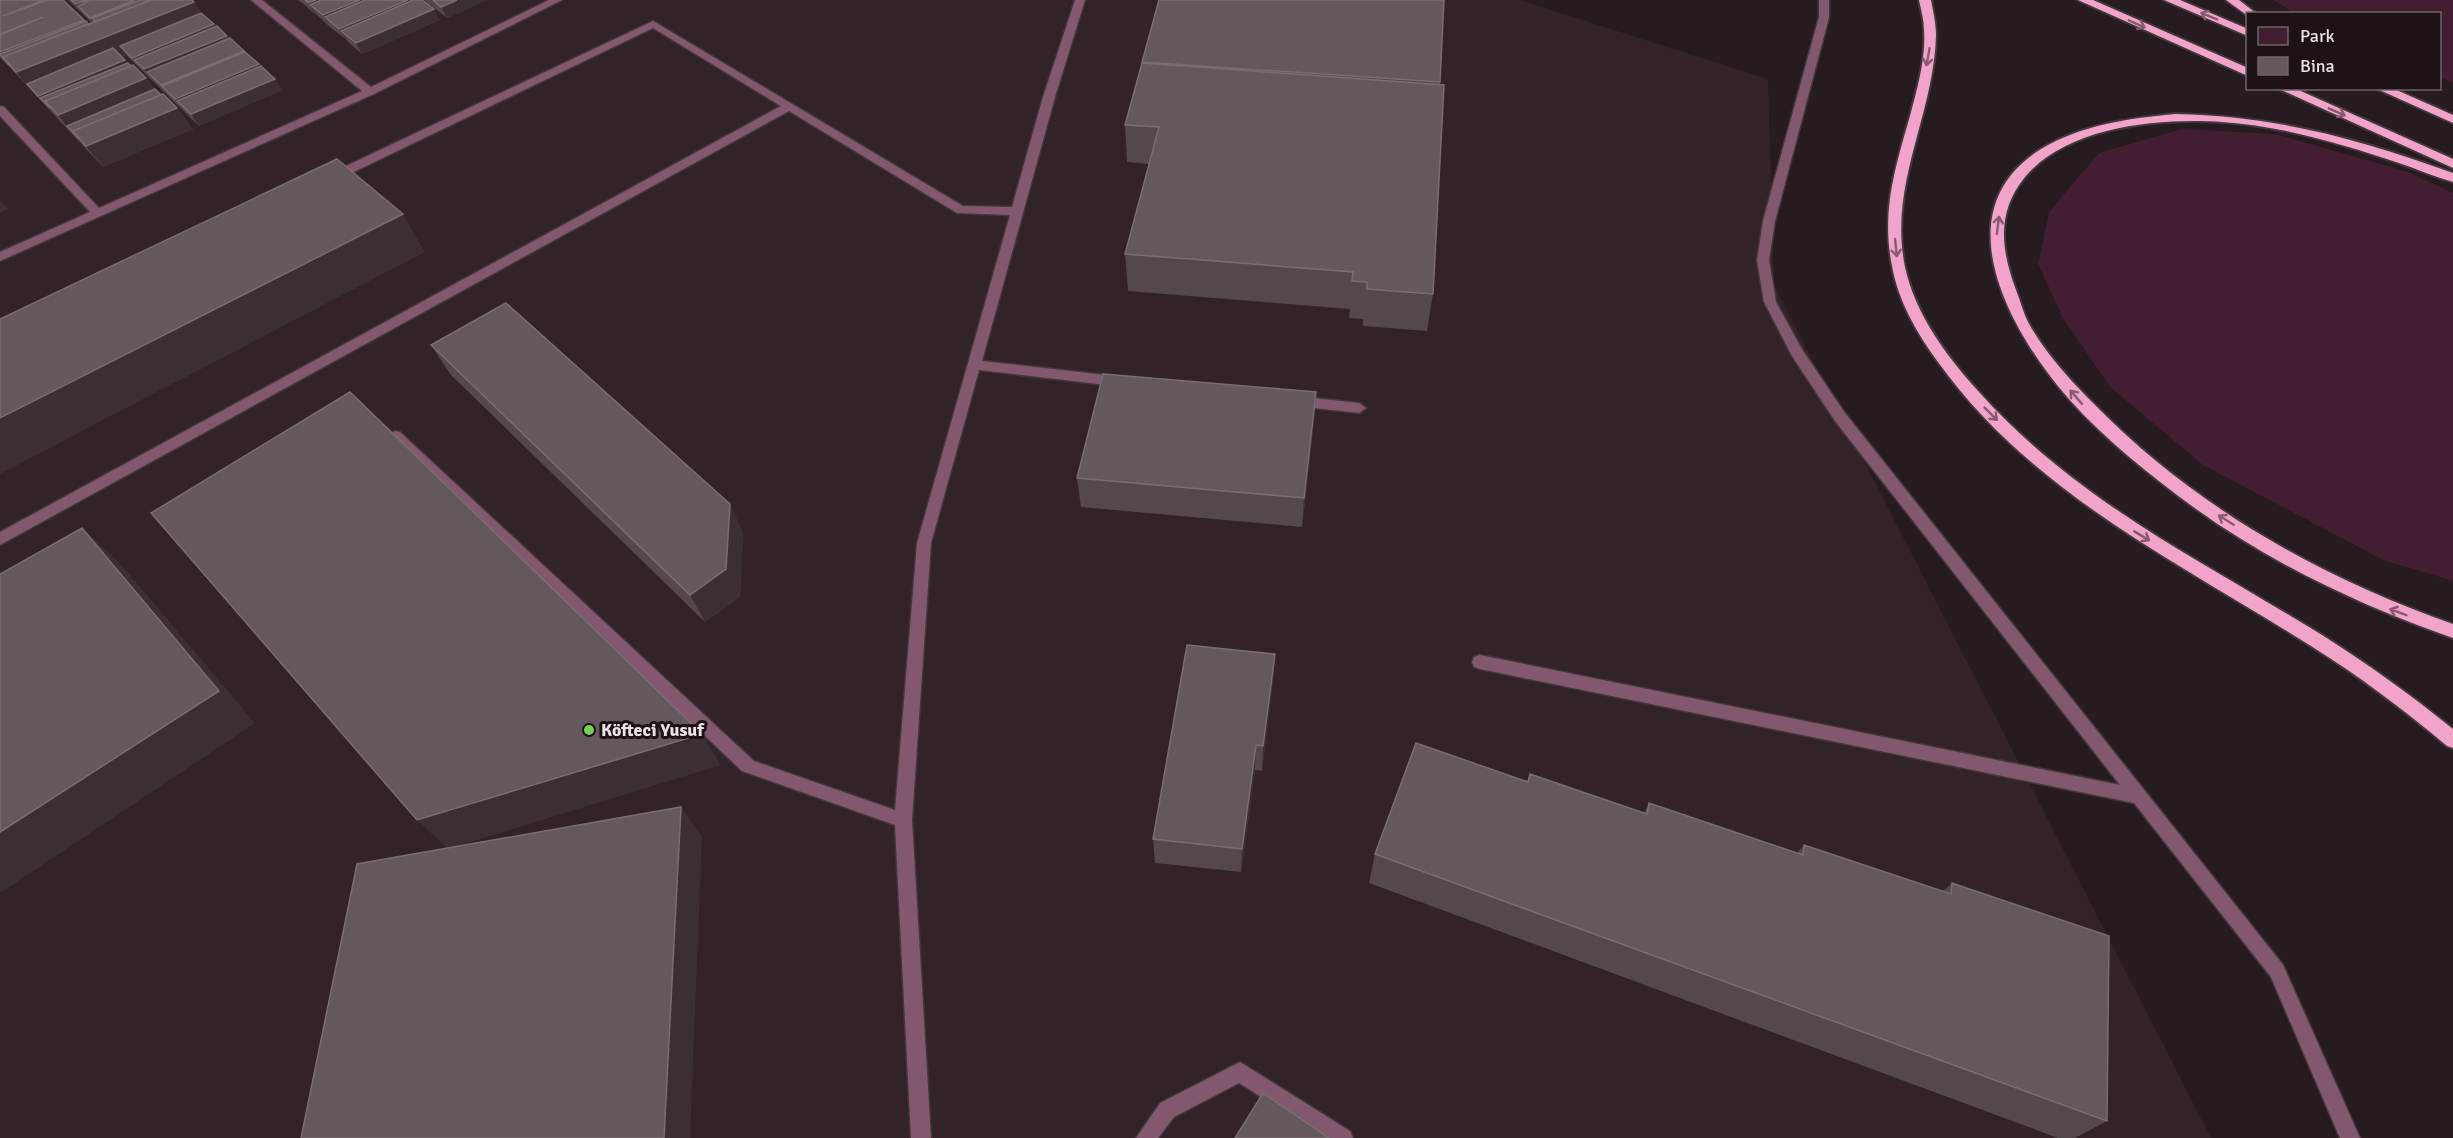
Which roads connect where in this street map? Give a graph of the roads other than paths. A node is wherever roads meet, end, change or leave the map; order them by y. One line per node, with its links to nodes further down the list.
1 (256, 0): 15 (lane)
2 (557, 0): 15 (lane)
3 (1080, 0): 22 (lane)
4 (1824, 0): 34 (lane)
5 (1925, 0): 33 (highway, one-way to 33)
6 (2084, 0): 11 (highway, one-way to 11)
7 (2170, 0): 10 (highway, one-way to 7)
8 (2232, 0): 9 (highway)
9 (2249, 12)
10 (2246, 33)
11 (2246, 73)
12 (2287, 90): 19 (highway, one-way to 19)
13 (2386, 90): 18 (highway)
14 (2397, 90): 18 (highway)
15 (370, 92): 23 (lane)
16 (789, 106): 21 (lane); 22 (lane); 30 (lane)
17 (0, 109): 23 (lane)
18 (2451, 118)
19 (2453, 164)
20 (2453, 178): 31 (highway, one-way to 20)
21 (321, 183)
22 (1016, 211): 25 (lane)
23 (98, 213): 24 (lane)
24 (0, 257)
25 (974, 365): 26 (lane); 35 (lane)
26 (1137, 384)
27 (1278, 399): 28 (lane)
28 (1359, 408)
29 (383, 425): 35 (lane)
30 (0, 539)
31 (2453, 632)
32 (1480, 662): 34 (lane)
33 (2453, 740)
34 (2139, 796): 39 (lane)
35 (903, 820): 36 (lane)
36 (921, 1138)
37 (1146, 1138): 38 (lane)
38 (1343, 1138)
39 (2350, 1138)

